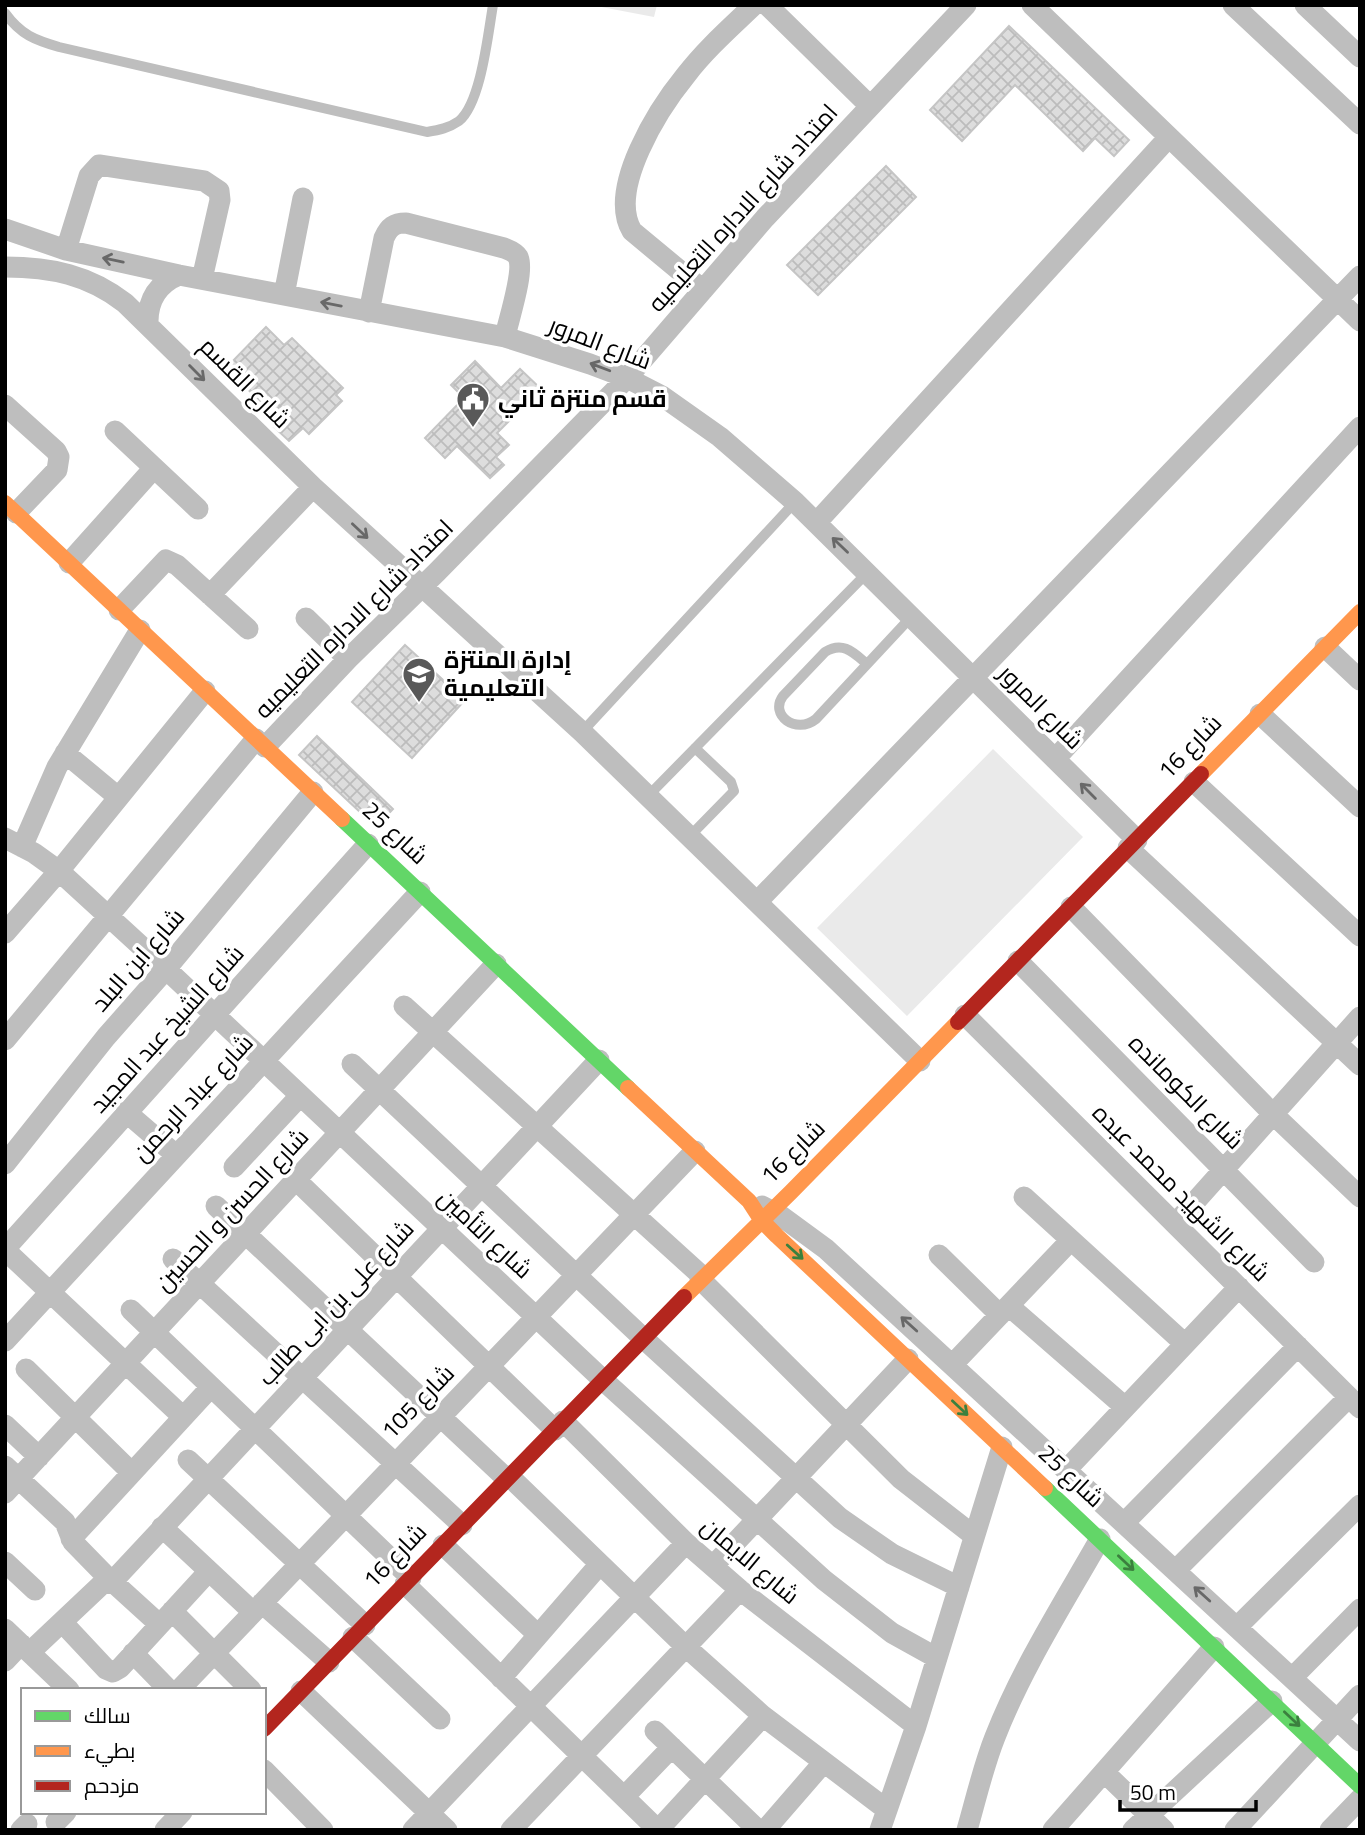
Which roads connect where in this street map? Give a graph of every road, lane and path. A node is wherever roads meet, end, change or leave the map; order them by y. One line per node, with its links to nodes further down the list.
1 (493, 5): 8 (lane)
2 (754, 5): 20 (street)
3 (767, 5): 10 (street)
4 (966, 5): 10 (street, امتداد شارع الاداره التعليميه)
5 (1032, 5): 12 (street)
6 (1233, 5): 11 (street)
7 (1305, 5): 9 (street)
8 (5, 13)
9 (1360, 57)
10 (870, 106): 20 (street, امتداد شارع الاداره التعليميه)
11 (1360, 124)
12 (1169, 137): 22 (street); 36 (street)
13 (303, 198): 21 (street)
14 (5, 229): 15 (street, شارع المرور)
15 (66, 250): 17 (street, شارع المرور, one-way to 15); 19 (street)
16 (5, 267): 25 (street, شارع القسم)
17 (179, 275): 19 (street, شارع المرور); 25 (street)
18 (1360, 276): 22 (street)
19 (202, 279): 21 (street, شارع المرور)
20 (703, 290): 27 (street, امتداد شارع الاداره التعليميه)
21 (284, 295): 23 (street, شارع المرور, one-way to 21)
22 (1338, 300): 24 (street); 50 (street)
23 (369, 312): 26 (street, شارع المرور); 26 (street)
24 (1360, 321)
25 (148, 325): 32 (street, شارع القسم, one-way to 32)
26 (505, 337): 27 (street, شارع المرور, one-way to 26)
27 (628, 378): 33 (street, شارع المرور); 39 (street, امتداد شارع الاداره التعليميه)
28 (5, 405): 34 (street)
29 (1360, 427): 58 (street)
30 (115, 431): 31 (street)
31 (154, 468): 35 (street); 37 (street)
32 (313, 487): 39 (street, شارع القسم, one-way to 39); 40 (street)
33 (795, 502): 36 (street, شارع المرور); 54 (lane)
34 (10, 508): 37 (street, شارع 25)
35 (198, 509)
36 (817, 522): 38 (street, شارع المرور, one-way to 36)
37 (68, 563): 41 (street, شارع 25)
38 (868, 572): 43 (street, شارع المرور); 56 (lane)
39 (422, 587): 48 (street, امتداد شارع الاداره التعليميه); 54 (street, شارع القسم)
40 (210, 595): 41 (street); 45 (street)
41 (119, 610): 46 (street, شارع 25)
42 (1360, 612): 47 (street, شارع 16)
43 (912, 616): 49 (lane); 50 (street, شارع المرور)
44 (306, 618): 48 (street)
45 (248, 629)
46 (140, 630): 52 (street, شارع 25); 57 (street)
47 (1325, 647): 51 (street); 53 (street, شارع 16)
48 (348, 659): 55 (street, امتداد شارع الاداره التعليميه)
49 (867, 664): 49 (lane)
50 (972, 676): 58 (street, شارع المرور); 70 (street)
51 (1360, 680)
52 (205, 691): 55 (street, شارع 25); 62 (street)
53 (1260, 714): 59 (street, شارع 16); 63 (street)
54 (582, 732): 61 (street, شارع القسم)
55 (261, 743): 60 (street, شارع 25); 72 (street, امتداد شارع الاداره التعليميه)
56 (695, 748): 61 (lane); 64 (lane)
57 (65, 753): 62 (street); 65 (street)
58 (1055, 759): 67 (street, شارع المرور, one-way to 58)
59 (1194, 782): 67 (street, شارع 16); 74 (street)
60 (313, 792): 66 (street, شارع 25); 77 (street, شارع ابن البلد)
61 (648, 796): 64 (street, شارع القسم)
62 (118, 797): 68 (street)
63 (1360, 807)
64 (689, 836): 70 (street, شارع القسم)
65 (14, 843): 68 (street, شارع التأمين)
66 (368, 844): 69 (street, شارع 25); 80 (street, شارع الشيخ عبد المجيد)
67 (1133, 844): 71 (street, شارع 16); 84 (street, شارع المرور)
68 (59, 871): 72 (street, شارع التأمين); 73 (street)
69 (420, 892): 76 (street, شارع 25); 87 (street, شارع عباد الرحمن)
70 (757, 902): 86 (street, شارع القسم)
71 (1071, 907): 75 (street, شارع 16); 93 (street)
72 (108, 916): 77 (street, شارع التأمين); 83 (street, امتداد شارع الاداره التعليميه)
73 (5, 933)
74 (1360, 936)
75 (1018, 961): 79 (street, شارع 16); 100 (street, شارع الكومانده)
76 (496, 964): 82 (street, شارع الحسن و الحسين); 85 (street, شارع 25)
77 (166, 969): 80 (street, شارع التأمين); 98 (street, شارع ابن البلد)
78 (404, 1006): 82 (street)
79 (965, 1015): 86 (street, شارع 16); 109 (street, شارع الشهيد محمد عبده)
80 (214, 1016): 87 (street, شارع التأمين); 92 (street, شارع الشيخ عبد المجيد)
81 (1360, 1017): 84 (street)
82 (433, 1032): 90 (street, شارع الحسن و الحسين); 94 (street)
83 (5, 1040)
84 (1336, 1043): 89 (street, شارع المرور); 93 (street)
85 (599, 1060): 94 (street, شارع على بن ابى طالب); 96 (street, شارع 25)
86 (920, 1061): 108 (street, شارع 16)
87 (263, 1062): 91 (street, شارع التأمين); 97 (street, شارع عباد الرحمن)
88 (352, 1064): 90 (street)
89 (1360, 1065)
90 (380, 1089): 95 (street, شارع الحسن و الحسين); 102 (street)
91 (300, 1096): 95 (street, شارع التأمين); 99 (street)
92 (126, 1112): 97 (street); 113 (street, شارع الشيخ عبد المجيد)
93 (1273, 1114): 100 (street); 104 (street)
94 (537, 1127): 102 (street, شارع على بن ابى طالب); 107 (street)
95 (339, 1133): 101 (street, شارع الحسن و الحسين); 110 (street, شارع التأمين)
96 (695, 1151): 105 (street, شارع 25); 107 (street, شارع 105)
97 (176, 1155): 122 (street, شارع عباد الرحمن)
98 (5, 1164)
99 (234, 1167)
100 (1224, 1168): 109 (street); 116 (street, شارع الكومانده)
101 (296, 1180): 111 (street, شارع الحسن و الحسين); 118 (street, شارع الايمان)
102 (481, 1186): 110 (street, شارع على بن ابى طالب); 117 (street)
103 (1024, 1197): 112 (street)
104 (1360, 1197)
105 (749, 1201): 108 (street, شارع 25)
106 (216, 1206): 111 (street)
107 (634, 1215): 117 (street, شارع 105); 119 (street)
108 (767, 1216): 119 (street, شارع 16); 132 (street, شارع 25, one-way to 132); 134 (street, شارع 25, one-way to 108)
109 (1176, 1223): 121 (street, شارع الشهيد محمد عبده)
110 (442, 1229): 118 (street, شارع على بن ابى طالب); 125 (street, شارع التأمين)
111 (246, 1233): 120 (street, شارع الحسن و الحسين); 126 (street)
112 (1071, 1240): 124 (street); 130 (street)
113 (5, 1250): 122 (street)
114 (939, 1255): 124 (street)
115 (173, 1259): 120 (street)
116 (1314, 1262)
117 (576, 1275): 125 (street, شارع 105); 128 (street)
118 (396, 1277): 126 (street, شارع على بن ابى طالب); 135 (street, شارع الايمان)
119 (702, 1278): 128 (street, شارع 16); 147 (street)
120 (200, 1283): 127 (street, شارع الحسن و الحسين); 137 (street)
121 (1238, 1287): 130 (street); 131 (street, شارع الشهيد محمد عبده)
122 (50, 1292): 129 (street, شارع عباد الرحمن); 133 (street)
123 (131, 1310): 127 (street)
124 (1005, 1310): 134 (street); 141 (street)
125 (536, 1317): 135 (street, شارع 105); 138 (street, شارع التأمين)
126 (347, 1329): 137 (street, شارع على بن ابى طالب); 142 (street)
127 (154, 1333): 133 (street, شارع الحسن و الحسين); 139 (street)
128 (643, 1338): 138 (street, شارع 16); 157 (street)
129 (5, 1340)
130 (1185, 1344): 141 (street)
131 (1298, 1346): 140 (street, شارع الشهيد محمد عبده); 162 (street)
132 (908, 1359): 147 (street); 149 (street, شارع 25, one-way to 149)
133 (126, 1362): 143 (street); 144 (street, شارع الحسن و الحسين)
134 (953, 1364): 153 (street, شارع 25)
135 (489, 1366): 142 (street, شارع 105); 146 (street, شارع الايمان)
136 (26, 1369): 144 (street)
137 (302, 1377): 148 (street, شارع على بن ابى طالب); 152 (street)
138 (603, 1380): 146 (street, شارع 16); 161 (street, شارع التأمين)
139 (211, 1387): 143 (street); 148 (street)
140 (1354, 1403): 174 (street)
141 (1125, 1407): 153 (street)
142 (440, 1416): 152 (street, شارع 105); 155 (street)
143 (183, 1417): 154 (street)
144 (75, 1418): 150 (street, شارع الحسن و الحسين); 154 (street)
145 (5, 1425): 150 (street)
146 (559, 1425): 155 (street, شارع 16); 168 (street, شارع الايمان)
147 (845, 1425): 157 (street); 165 (street)
148 (254, 1428): 156 (street, شارع على بن ابى طالب); 160 (street)
149 (1002, 1447): 165 (street); 167 (street, شارع 25)
150 (39, 1457): 158 (street, شارع الحسن و الحسين)
151 (188, 1460): 156 (street)
152 (396, 1464): 160 (street, شارع 105); 163 (street)
153 (1066, 1469): 162 (street, شارع 25)
154 (131, 1472): 166 (street)
155 (508, 1477): 163 (street, شارع 16); 172 (street)
156 (207, 1478): 164 (street, شارع على بن ابى طالب); 171 (street)
157 (795, 1478): 161 (street); 178 (street)
158 (10, 1479): 166 (street)
159 (1360, 1505): 186 (street)
160 (345, 1516): 171 (street, شارع 105); 176 (street)
161 (757, 1519): 173 (street); 195 (street, شارع التأمين)
162 (1124, 1523): 174 (street, شارع 25)
163 (462, 1525): 169 (street, شارع 16)
164 (162, 1527): 175 (street); 177 (street, شارع على بن ابى طالب)
165 (974, 1535): 178 (street)
166 (71, 1539): 177 (street)
167 (1100, 1539): 191 (street, شارع 25, one-way to 191); 238 (street)
168 (686, 1543): 173 (street, شارع الايمان); 181 (street)
169 (443, 1545): 176 (street, شارع 16); 189 (street)
170 (5, 1562): 180 (street)
171 (299, 1564): 182 (street, شارع 105); 188 (street)
172 (600, 1564): 181 (street); 189 (street)
173 (713, 1566): 179 (street, شارع الايمان)
174 (1176, 1570): 186 (street, شارع 25, one-way to 174)
175 (209, 1571): 182 (street); 184 (street)
176 (408, 1581): 188 (street, شارع 16); 199 (street)
177 (112, 1582): 184 (street); 185 (street, شارع على بن ابى طالب)
178 (959, 1587): 195 (street)
179 (740, 1590): 190 (street); 212 (street, شارع الايمان)
180 (35, 1591)
181 (634, 1596): 190 (street); 207 (street)
182 (258, 1607): 194 (street, شارع 105); 197 (street)
183 (1360, 1609): 198 (street)
184 (166, 1617): 193 (street); 194 (street)
185 (62, 1622): 192 (street, شارع على بن ابى طالب); 193 (street)
186 (1238, 1626): 198 (street, شارع 25)
187 (5, 1629): 192 (street)
188 (359, 1631): 197 (street, شارع 16); 211 (street)
189 (538, 1636): 199 (street)
190 (686, 1647): 209 (street); 217 (street)
191 (1214, 1647): 206 (street, شارع 25); 220 (street)
192 (25, 1648): 196 (street, شارع على بن ابى طالب); 200 (street)
193 (133, 1653): 201 (street)
194 (214, 1653): 202 (street, شارع 105); 203 (street)
195 (937, 1658): 212 (street)
196 (5, 1661)
197 (329, 1662): 204 (street, شارع 16)
198 (1293, 1677): 210 (street, شارع 25)
199 (501, 1678): 207 (street)
200 (67, 1688)
201 (167, 1688)
202 (181, 1688)
203 (249, 1688)
204 (301, 1691): 208 (street, شارع 16); 226 (street)
205 (1360, 1695): 210 (street)
206 (1272, 1701): 214 (street, شارع 25, one-way to 214); 227 (street)
207 (531, 1707): 217 (street); 226 (street)
208 (268, 1716)
209 (763, 1716): 218 (street); 221 (street)
210 (1336, 1718): 214 (street); 215 (street, شارع 25)
211 (440, 1719)
212 (916, 1726): 225 (street)
213 (655, 1731): 216 (street)
214 (1315, 1741): 222 (street, شارع 25); 242 (street)
215 (1360, 1741)
216 (672, 1747): 221 (street); 223 (street)
217 (582, 1756): 223 (street); 233 (street)
218 (824, 1762): 225 (street); 236 (street)
219 (266, 1772): 230 (street)
220 (1104, 1772): 227 (street); 239 (street)
221 (705, 1779): 234 (street); 235 (street)
222 (1360, 1786)
223 (624, 1797): 234 (street)
224 (1360, 1799): 243 (street)
225 (886, 1809): 237 (street)
226 (430, 1814): 231 (street); 232 (street)
227 (1148, 1814): 240 (street); 241 (street)
228 (184, 1817): 229 (street)
229 (164, 1830)
230 (323, 1830)
231 (413, 1830)
232 (447, 1830)
233 (511, 1830)
234 (658, 1830)
235 (758, 1830)
236 (765, 1830)
237 (880, 1830)
238 (967, 1830)
239 (1054, 1830)
240 (1133, 1830)
241 (1164, 1830)
242 (1235, 1830)
243 (1330, 1830)

